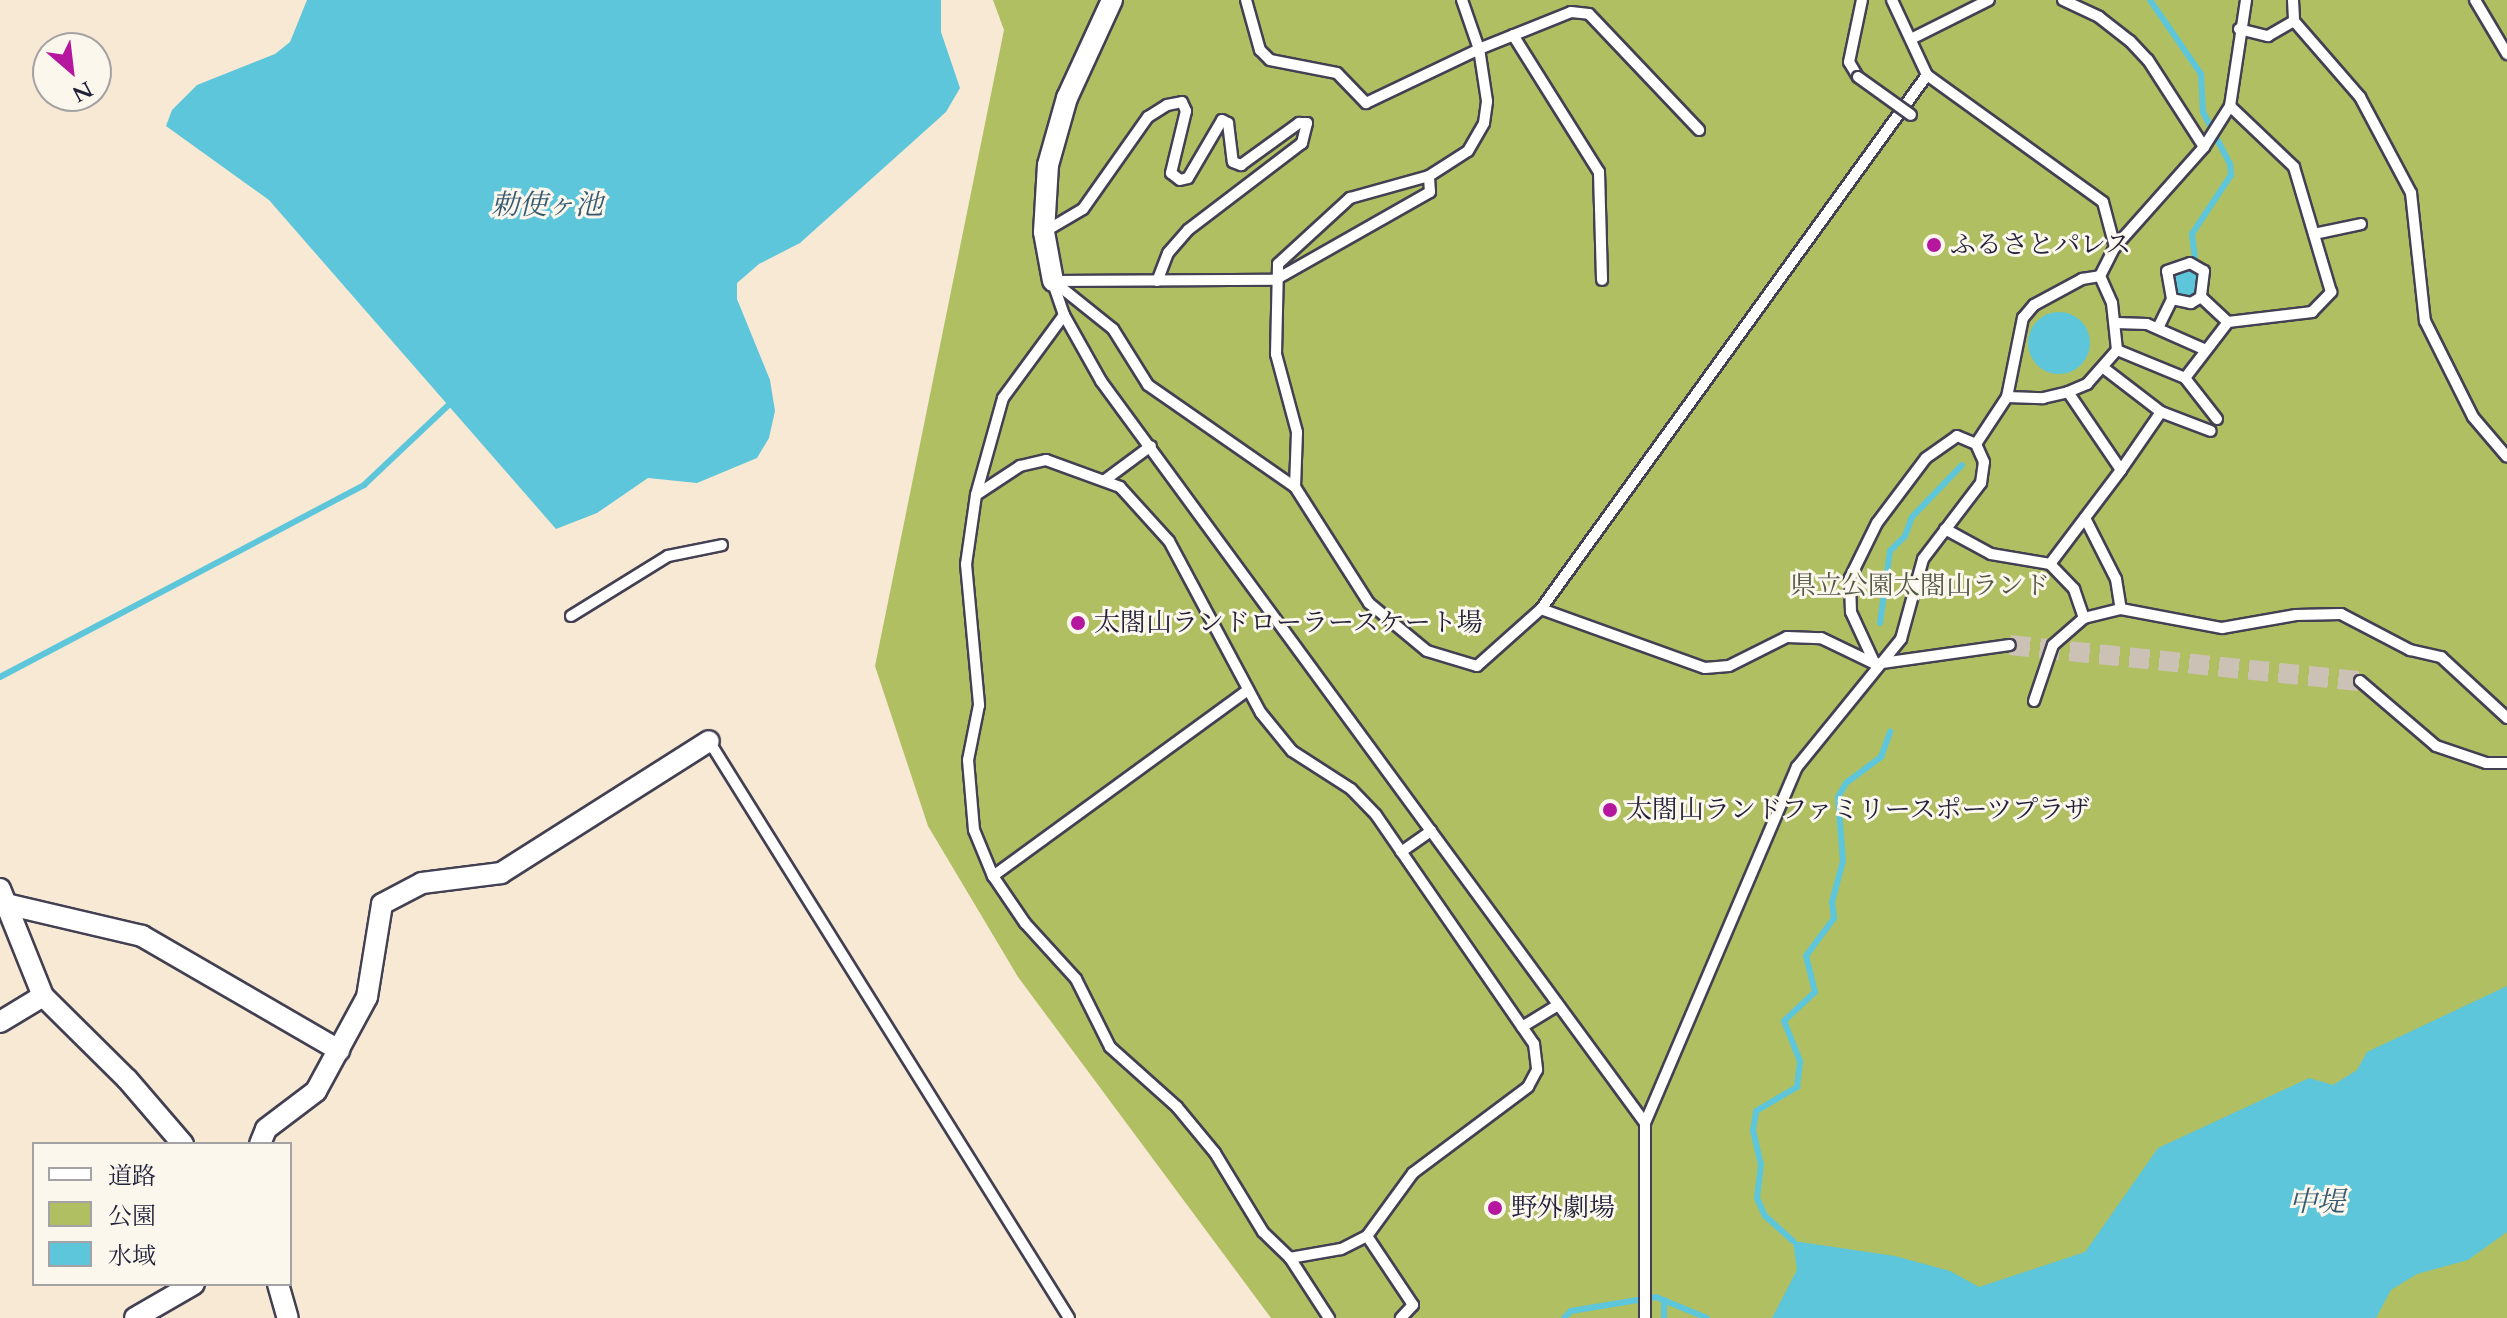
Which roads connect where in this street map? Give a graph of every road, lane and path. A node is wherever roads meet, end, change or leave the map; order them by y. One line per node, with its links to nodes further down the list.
1 (1112, 0): 24 (street)
2 (1246, 0): 15 (lane)
3 (1462, 0): 15 (lane)
4 (1862, 0): 19 (lane, bridge)
5 (1892, 0): 14 (lane)
6 (1989, 0): 14 (lane)
7 (2063, 0): 21 (lane)
8 (2246, 0): 12 (lane)
9 (2293, 0): 11 (lane)
10 (2475, 0): 16 (lane)
11 (2294, 21): 12 (lane); 49 (lane)
12 (2239, 29): 18 (lane)
13 (1513, 35): 15 (lane); 20 (lane); 29 (lane)
14 (1911, 39): 17 (lane)
15 (1479, 49): 22 (lane)
16 (2507, 54)
17 (1927, 75): 26 (lane); 58 (lane)
18 (2230, 106): 21 (lane); 25 (lane)
19 (1911, 115)
20 (1699, 130)
21 (2204, 147): 26 (lane)
22 (1429, 176): 28 (lane); 28 (lane)
23 (2361, 224): 25 (lane)
24 (1044, 232): 30 (street); 31 (lane)
25 (2314, 234): 35 (lane)
26 (2115, 247): 27 (lane)
27 (2100, 276): 36 (lane); 43 (lane)
28 (1275, 280): 31 (lane); 52 (lane)
29 (1602, 280)
30 (1053, 281): 31 (lane); 34 (lane); 52 (lane)
31 (1157, 281)
32 (2201, 297): 33 (lane); 33 (lane); 35 (lane)
33 (2172, 299): 37 (lane)
34 (1064, 315): 48 (lane); 53 (lane)
35 (2228, 322): 39 (lane)
36 (2116, 323): 37 (lane); 38 (lane)
37 (2158, 328): 39 (lane)
38 (2117, 350): 40 (lane); 41 (lane)
39 (2206, 350): 41 (lane)
40 (2105, 369): 42 (lane); 44 (lane)
41 (2185, 378): 45 (lane)
42 (2068, 392): 43 (lane); 50 (lane)
43 (2007, 397): 47 (lane)
44 (2161, 412): 46 (lane); 50 (lane)
45 (2217, 419)
46 (2211, 431)
47 (1976, 444): 55 (lane); 63 (lane)
48 (1151, 446): 51 (lane); 70 (lane)
49 (2507, 457)
50 (2121, 470): 54 (lane)
51 (1105, 480): 53 (lane); 65 (lane)
52 (1295, 487): 58 (lane)
53 (976, 495): 72 (lane)
54 (2085, 518): 57 (lane); 59 (lane)
55 (1945, 529): 57 (lane); 63 (lane)
56 (722, 545): 60 (lane)
57 (2050, 564): 61 (lane)
58 (1541, 609): 63 (lane)
59 (2121, 609): 61 (lane); 67 (lane)
60 (571, 616)
61 (2084, 618): 66 (lane)
62 (2010, 645): 63 (lane)
63 (1875, 664): 79 (lane)
64 (2360, 681): 69 (lane)
65 (1247, 691): 71 (lane); 72 (lane)
66 (2034, 701)
67 (2507, 718)
68 (709, 741): 78 (street); 88 (lane)
69 (2507, 763)
70 (1431, 831): 71 (lane); 75 (lane)
71 (1401, 852): 77 (lane)
72 (993, 876): 83 (lane)
73 (3, 897): 74 (street); 78 (street)
74 (43, 996): 76 (street); 80 (street)
75 (1558, 1005): 77 (lane); 79 (lane)
76 (0, 1022)
77 (1522, 1027): 82 (lane)
78 (339, 1050): 81 (street)
79 (1645, 1123): 91 (lane)
80 (181, 1142)
81 (261, 1142)
82 (1367, 1236): 83 (lane); 90 (lane)
83 (1290, 1258): 89 (lane)
84 (191, 1286): 86 (street)
85 (279, 1286): 87 (street)
86 (135, 1318)
87 (288, 1318)
88 (1069, 1318)
89 (1329, 1318)
90 (1401, 1318)
91 (1645, 1318)

